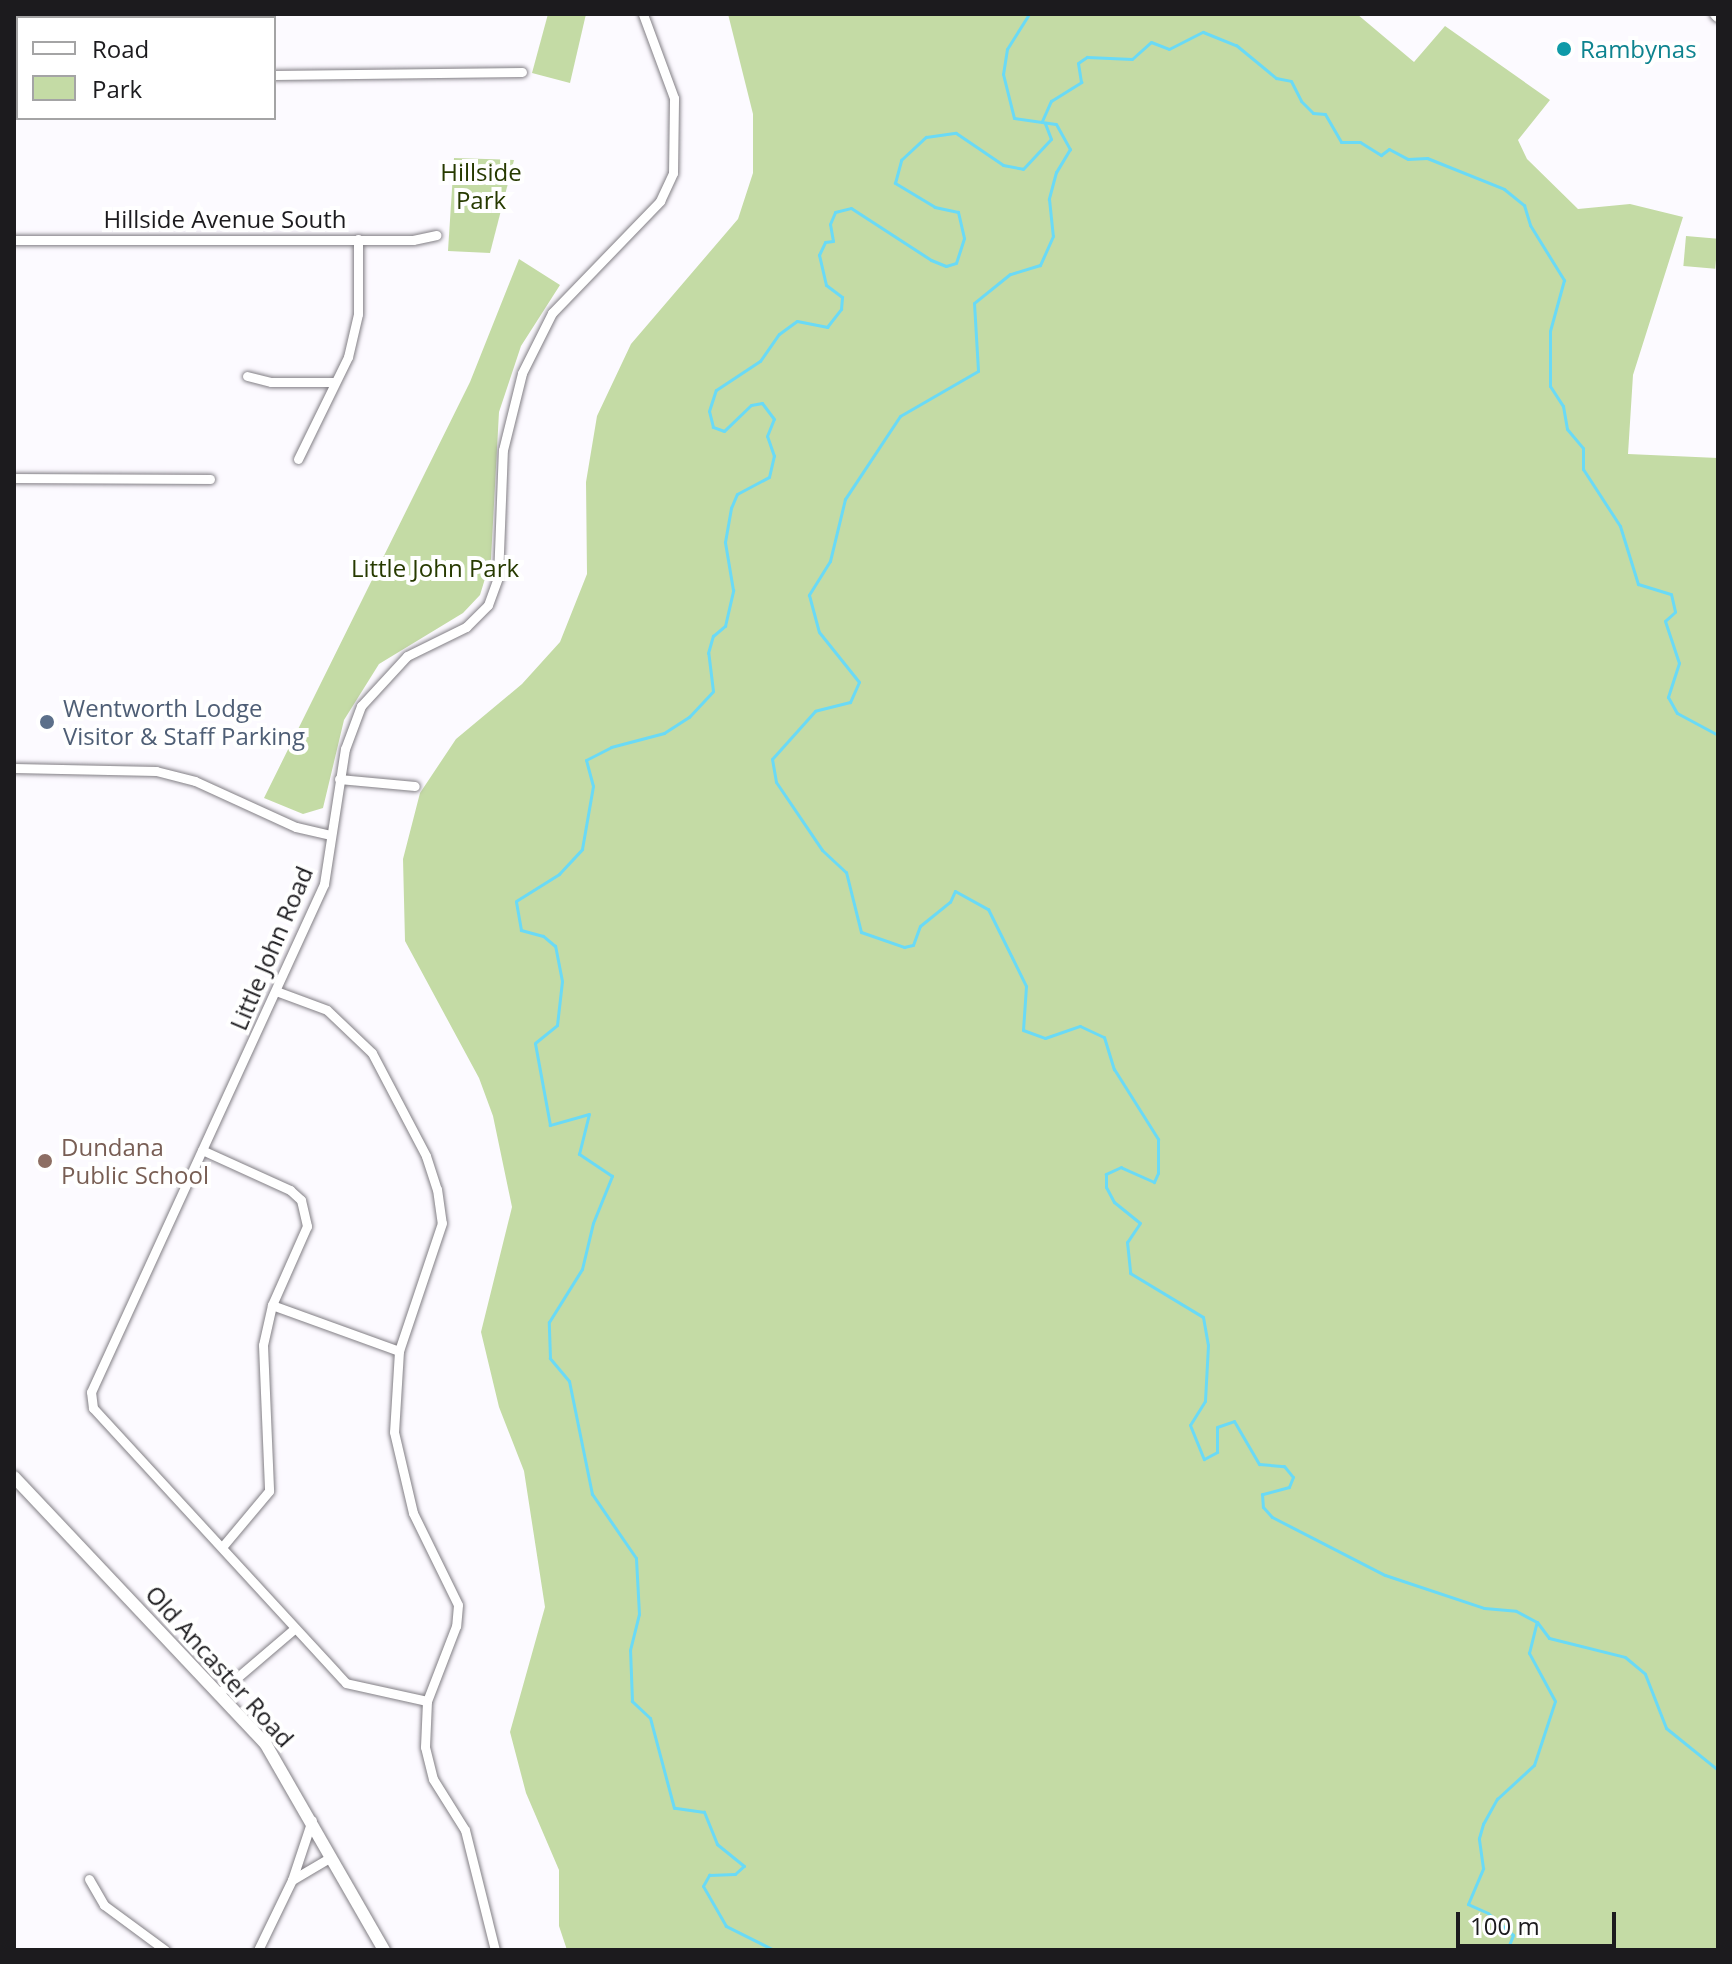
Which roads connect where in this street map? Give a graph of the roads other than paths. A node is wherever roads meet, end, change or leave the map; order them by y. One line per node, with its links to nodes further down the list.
1 (643, 14): 13 (street, Little John Road)
2 (522, 72): 3 (street)
3 (276, 75)
4 (436, 235): 5 (street, Hillside Avenue South)
5 (358, 239): 6 (street, Hillside Avenue South); 8 (street)
6 (14, 240)
7 (247, 376): 8 (street)
8 (334, 382): 9 (street)
9 (298, 459)
10 (14, 478): 11 (street)
11 (210, 479)
12 (14, 768): 15 (street)
13 (339, 779): 14 (street); 15 (street, Little John Road)
14 (415, 786)
15 (331, 835): 16 (street, Little John Road)
16 (276, 991): 17 (street, Little John Road); 19 (street)
17 (202, 1150): 18 (street); 21 (street, Little John Road)
18 (272, 1305): 19 (street); 21 (street)
19 (399, 1351): 24 (street)
20 (14, 1477): 23 (street, Old Ancaster Road)
21 (223, 1546): 22 (street, Little John Road)
22 (294, 1629): 23 (street); 24 (street, Little John Road)
23 (219, 1693): 25 (street, Old Ancaster Road)
24 (427, 1701): 32 (street)
25 (312, 1820): 26 (street, Old Ancaster Road); 28 (street)
26 (331, 1857): 28 (street); 31 (street, Old Ancaster Road)
27 (89, 1879): 29 (street)
28 (292, 1880): 30 (street)
29 (165, 1950)
30 (258, 1950)
31 (384, 1950)
32 (495, 1950)

